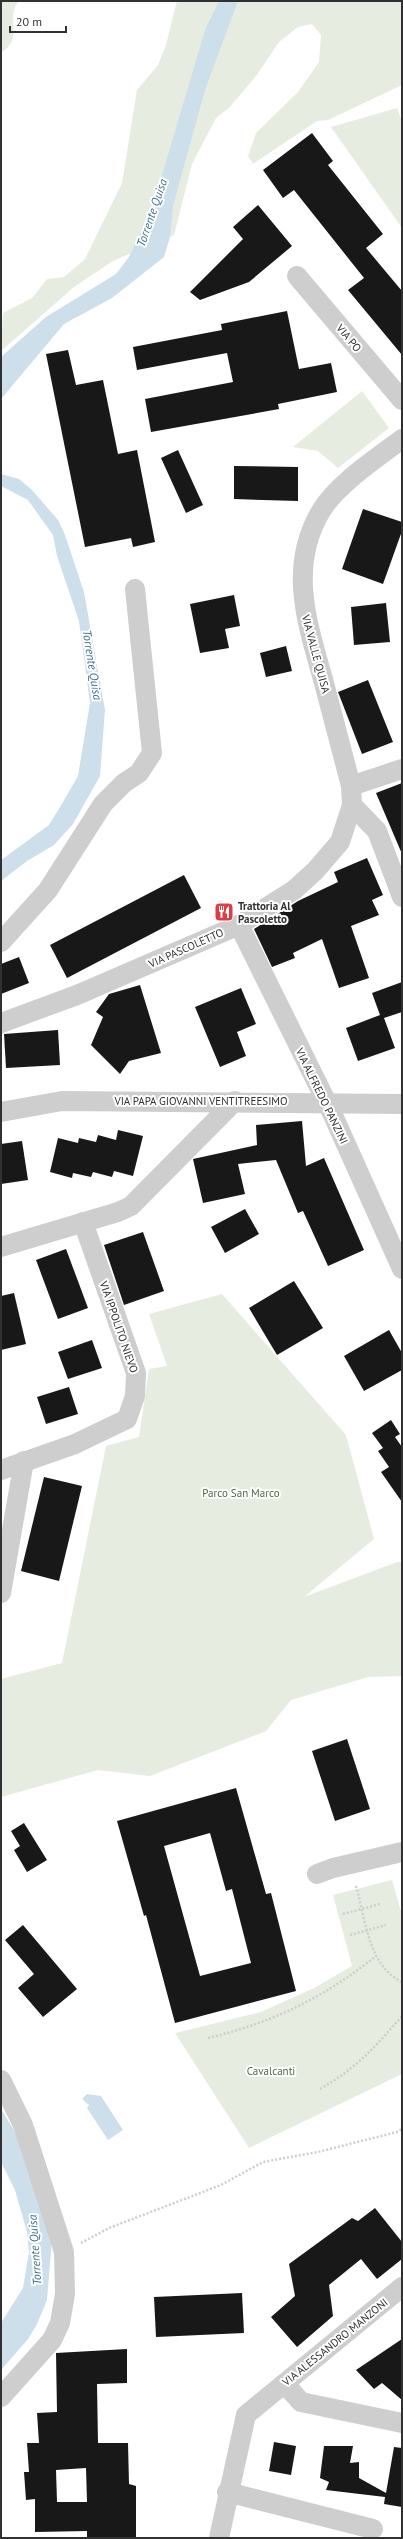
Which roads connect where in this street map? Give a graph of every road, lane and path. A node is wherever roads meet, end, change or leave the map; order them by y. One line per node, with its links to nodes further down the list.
1 (297, 276): 2 (street, VIA PO)
2 (402, 400)
3 (402, 439): 6 (street, VIA VALLE QUISA)
4 (135, 589): 9 (street)
5 (402, 768): 6 (street)
6 (352, 795): 7 (street); 8 (street, VIA PASCOLETTO)
7 (402, 897)
8 (239, 925): 10 (street, VIA PASCOLETTO); 12 (street, VIA ALFREDO PANZINI)
9 (1, 942)
10 (1, 1023)
11 (235, 1101): 12 (street, VIA PAPA GIOVANNI VENTITREESIMO); 14 (street, VIA PAPA GIOVANNI VENTITREESIMO); 15 (street)
12 (326, 1102): 13 (street, VIA PAPA GIOVANNI VENTITREESIMO); 17 (street, VIA ALFREDO PANZINI)
13 (402, 1104)
14 (1, 1112)
15 (82, 1222): 16 (street); 18 (street, VIA IPPOLITO NIEVO)
16 (1, 1246)
17 (402, 1268)
18 (24, 1461): 19 (street, VIA IPPOLITO NIEVO); 20 (street)
19 (1, 1470)
20 (1, 1592)
21 (402, 1852): 22 (street)
22 (317, 1874)
23 (356, 1886): 25 (path)
24 (380, 1904): 25 (path)
25 (362, 1909): 26 (path); 28 (path)
26 (343, 1914)
27 (386, 1925): 28 (path)
28 (368, 1930): 29 (path); 30 (path)
29 (350, 1935)
30 (376, 1956): 31 (path); 33 (path)
31 (402, 1982)
32 (402, 2016): 35 (path)
33 (208, 2038)
34 (1, 2080): 37 (street)
35 (320, 2089)
36 (402, 2129): 37 (path)
37 (64, 2252): 40 (street)
38 (402, 2288): 39 (street, VIA ALESSANDRO MANZONI)
39 (285, 2384): 41 (street); 42 (street, VIA ALESSANDRO MANZONI)
40 (1, 2396)
41 (402, 2423)
42 (227, 2492): 43 (street); 44 (street, VIA ALESSANDRO MANZONI)
43 (372, 2529)
44 (219, 2538)

